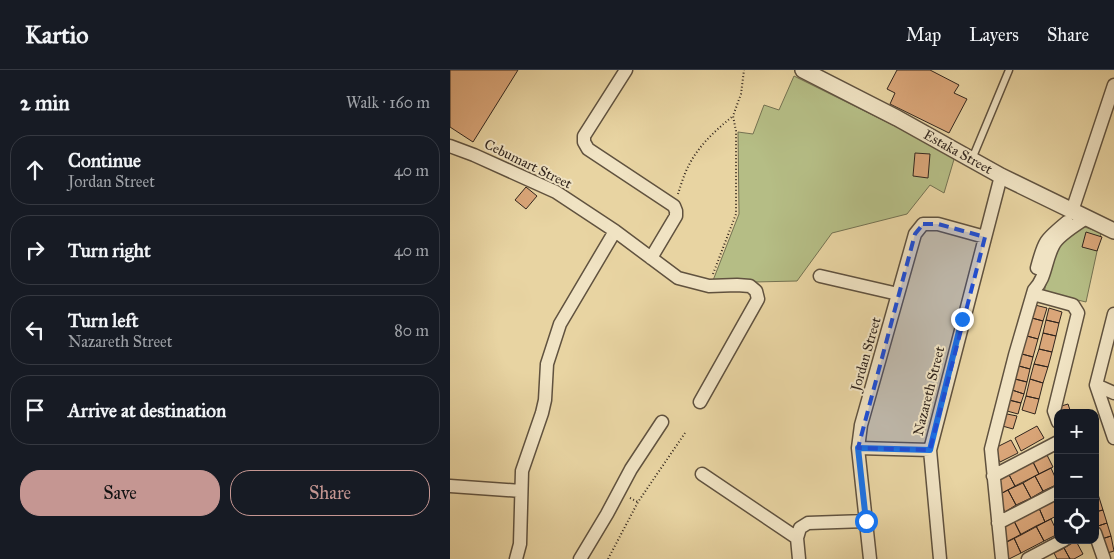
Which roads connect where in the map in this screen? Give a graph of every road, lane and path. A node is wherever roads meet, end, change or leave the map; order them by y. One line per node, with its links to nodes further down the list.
1 (626, 70): 10 (street)
2 (744, 70): 6 (path)
3 (803, 70): 8 (street, Estaka Street)
4 (1009, 70): 8 (lane)
5 (1114, 85): 11 (street)
6 (733, 116): 10 (path); 17 (path)
7 (450, 146): 12 (street, Cebumart Street)
8 (972, 160): 9 (street, Estaka Street)
9 (1001, 176): 11 (street, Estaka Street); 14 (street, Nazareth Street)
10 (674, 206): 15 (street)
11 (1078, 214): 13 (street, Estaka Street); 18 (street)
12 (615, 231): 15 (street, Cebumart Street); 35 (street)
13 (1114, 231)
14 (985, 237): 19 (street, Jordan Street); 31 (street, Nazareth Street)
15 (651, 258): 17 (street, Cebumart Street)
16 (820, 276): 19 (street)
17 (709, 286): 24 (street, Cebumart Street)
18 (1034, 292): 25 (street); 33 (street)
19 (898, 294): 30 (street, Jordan Street)
20 (1114, 314): 21 (street)
21 (1110, 339): 22 (street)
22 (1096, 385): 23 (street); 28 (street)
23 (1114, 393)
24 (700, 402)
25 (1054, 409)
26 (662, 422): 43 (street)
27 (685, 433): 44 (path)
28 (1114, 438)
29 (1054, 444): 33 (street)
30 (858, 448): 31 (street); 37 (street, Jordan Street)
31 (930, 450): 47 (street, Nazareth Street)
32 (702, 474): 39 (street)
33 (993, 476): 38 (street)
34 (450, 486): 35 (street)
35 (521, 491): 42 (street)
36 (1054, 494): 38 (street)
37 (866, 521): 39 (street); 46 (street, Jordan Street)
38 (998, 523): 48 (street)
39 (797, 538): 45 (street)
40 (1056, 544): 49 (street)
41 (1099, 544): 50 (street)
42 (516, 559)
43 (580, 559)
44 (608, 559)
45 (799, 559)
46 (870, 559)
47 (940, 559)
48 (1002, 559)
49 (1028, 559)
50 (1104, 559)

